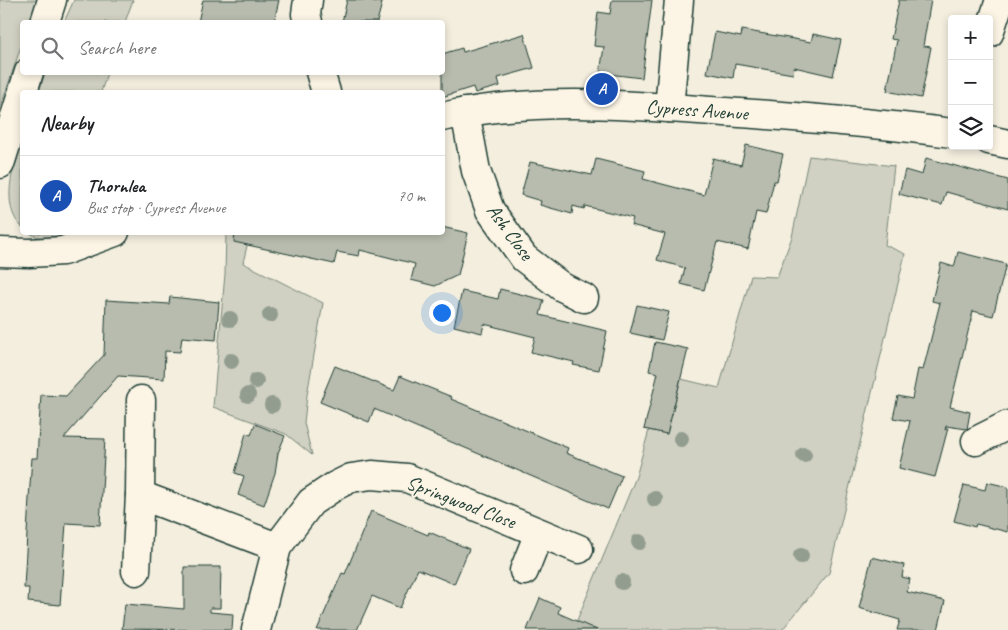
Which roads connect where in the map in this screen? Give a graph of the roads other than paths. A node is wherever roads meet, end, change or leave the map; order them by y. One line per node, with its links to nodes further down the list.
1 (52, 0): 5 (street)
2 (308, 0): 6 (street)
3 (679, 0): 13 (street)
4 (1000, 0): 7 (street)
5 (45, 20)
6 (308, 20)
7 (993, 22)
8 (28, 75): 10 (street)
9 (321, 75): 11 (street)
10 (23, 90)
11 (325, 90)
12 (20, 101): 18 (street)
13 (669, 108): 14 (street, Cypress Avenue); 15 (street, Cypress Avenue)
14 (454, 114): 21 (street, Ash Close)
15 (948, 132)
16 (993, 141): 17 (street)
17 (1008, 144)
18 (0, 164)
19 (107, 235): 20 (street)
20 (0, 252)
21 (584, 298)
22 (141, 400): 25 (street)
23 (1008, 425): 24 (street)
24 (976, 441)
25 (140, 495): 27 (street); 29 (street)
26 (539, 533): 27 (street, Springwood Close); 28 (street, Springwood Close); 30 (street)
27 (276, 546): 31 (street, Springwood Close)
28 (579, 549)
29 (136, 571)
30 (524, 571)
31 (256, 630)

